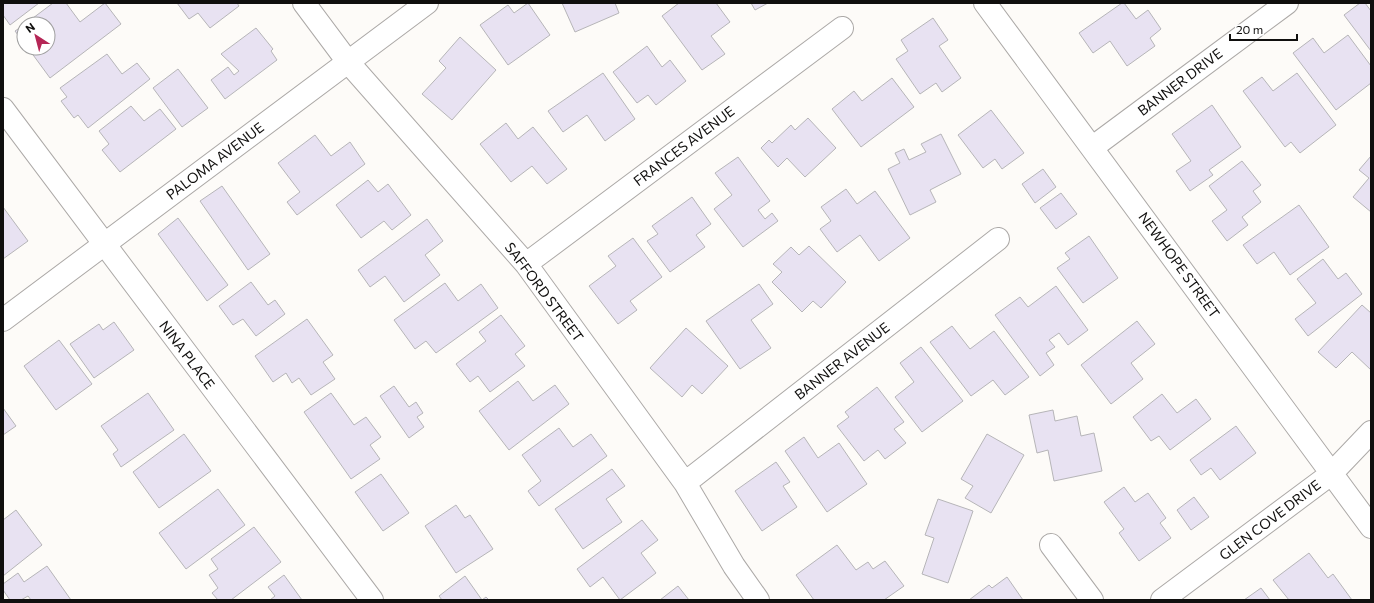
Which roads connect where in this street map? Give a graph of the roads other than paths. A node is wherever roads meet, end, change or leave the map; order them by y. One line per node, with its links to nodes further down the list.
1 (304, 3): 6 (street, SAFFORD STREET)
2 (427, 3): 6 (street, PALOMA AVENUE)
3 (985, 3): 8 (street, NEWHOPE STREET)
4 (1287, 3): 8 (street, BANNER DRIVE)
5 (842, 28): 11 (street, FRANCES AVENUE)
6 (348, 62): 10 (street, PALOMA AVENUE); 11 (street, SAFFORD STREET)
7 (3, 109): 10 (street, NINA PLACE)
8 (1093, 147): 14 (street, NEWHOPE STREET)
9 (998, 239): 15 (street, BANNER AVENUE)
10 (103, 245): 12 (street, PALOMA AVENUE); 18 (street, NINA PLACE)
11 (526, 264): 15 (street, SAFFORD STREET)
12 (3, 320)
13 (1371, 432): 14 (street, GLEN COVE DRIVE)
14 (1331, 474): 16 (street, NEWHOPE STREET); 21 (street, GLEN COVE DRIVE)
15 (685, 483): 19 (street, SAFFORD STREET)
16 (1371, 527)
17 (1051, 545): 20 (street)
18 (372, 600)
19 (758, 600)
20 (1092, 600)
21 (1162, 600)

